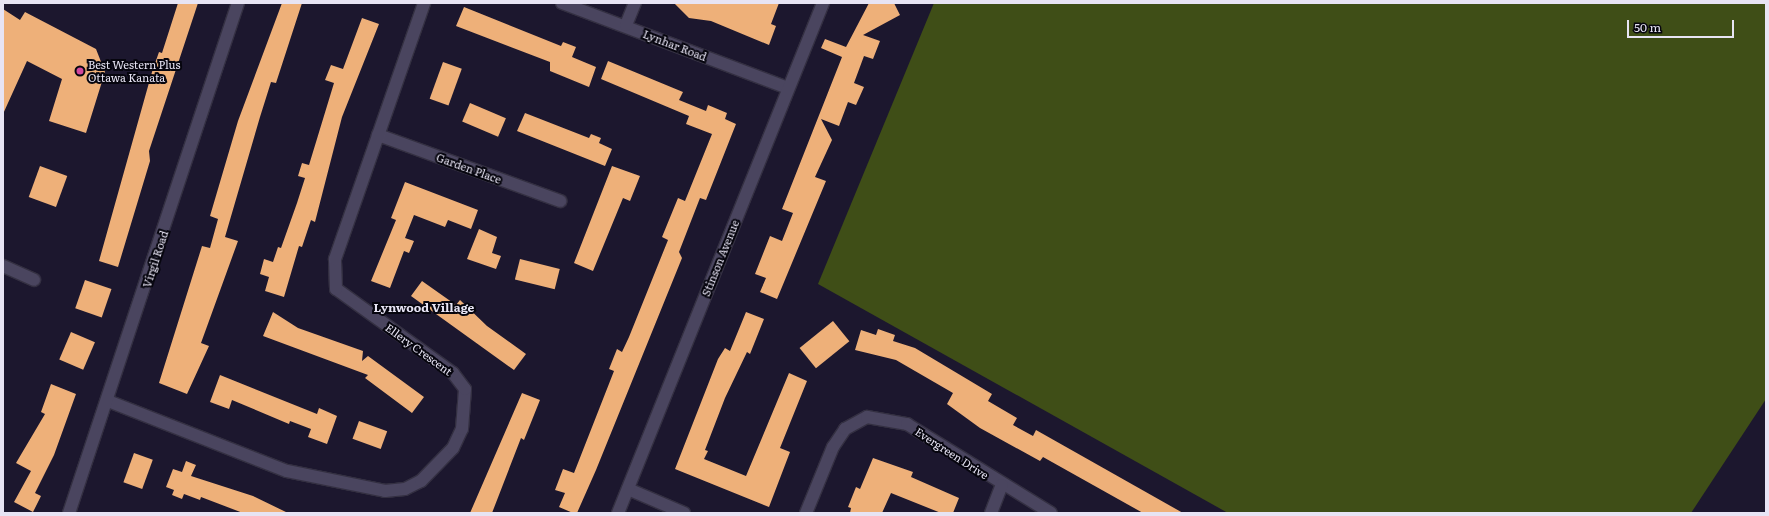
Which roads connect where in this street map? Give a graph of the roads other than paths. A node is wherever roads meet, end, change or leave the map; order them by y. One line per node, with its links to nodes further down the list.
1 (238, 3): 12 (street, Virgil Road)
2 (424, 3): 8 (street, Ellery Crescent)
3 (562, 3): 6 (street, Lynhar Road)
4 (635, 3): 6 (street)
5 (823, 3): 7 (street, Stinson Avenue)
6 (626, 25): 7 (street, Lynhar Road)
7 (788, 88): 14 (street, Stinson Avenue)
8 (378, 135): 9 (street, Garden Place); 12 (street, Ellery Crescent)
9 (560, 201)
10 (3, 266): 11 (street)
11 (34, 280)
12 (108, 401): 15 (street, Virgil Road)
13 (1002, 485): 18 (street, Evergreen Drive); 19 (street); 20 (street, Evergreen Drive)
14 (628, 489): 16 (street, Stinson Avenue); 17 (street)
15 (69, 513)
16 (618, 513)
17 (684, 513)
18 (806, 513)
19 (991, 513)
20 (1051, 513)

